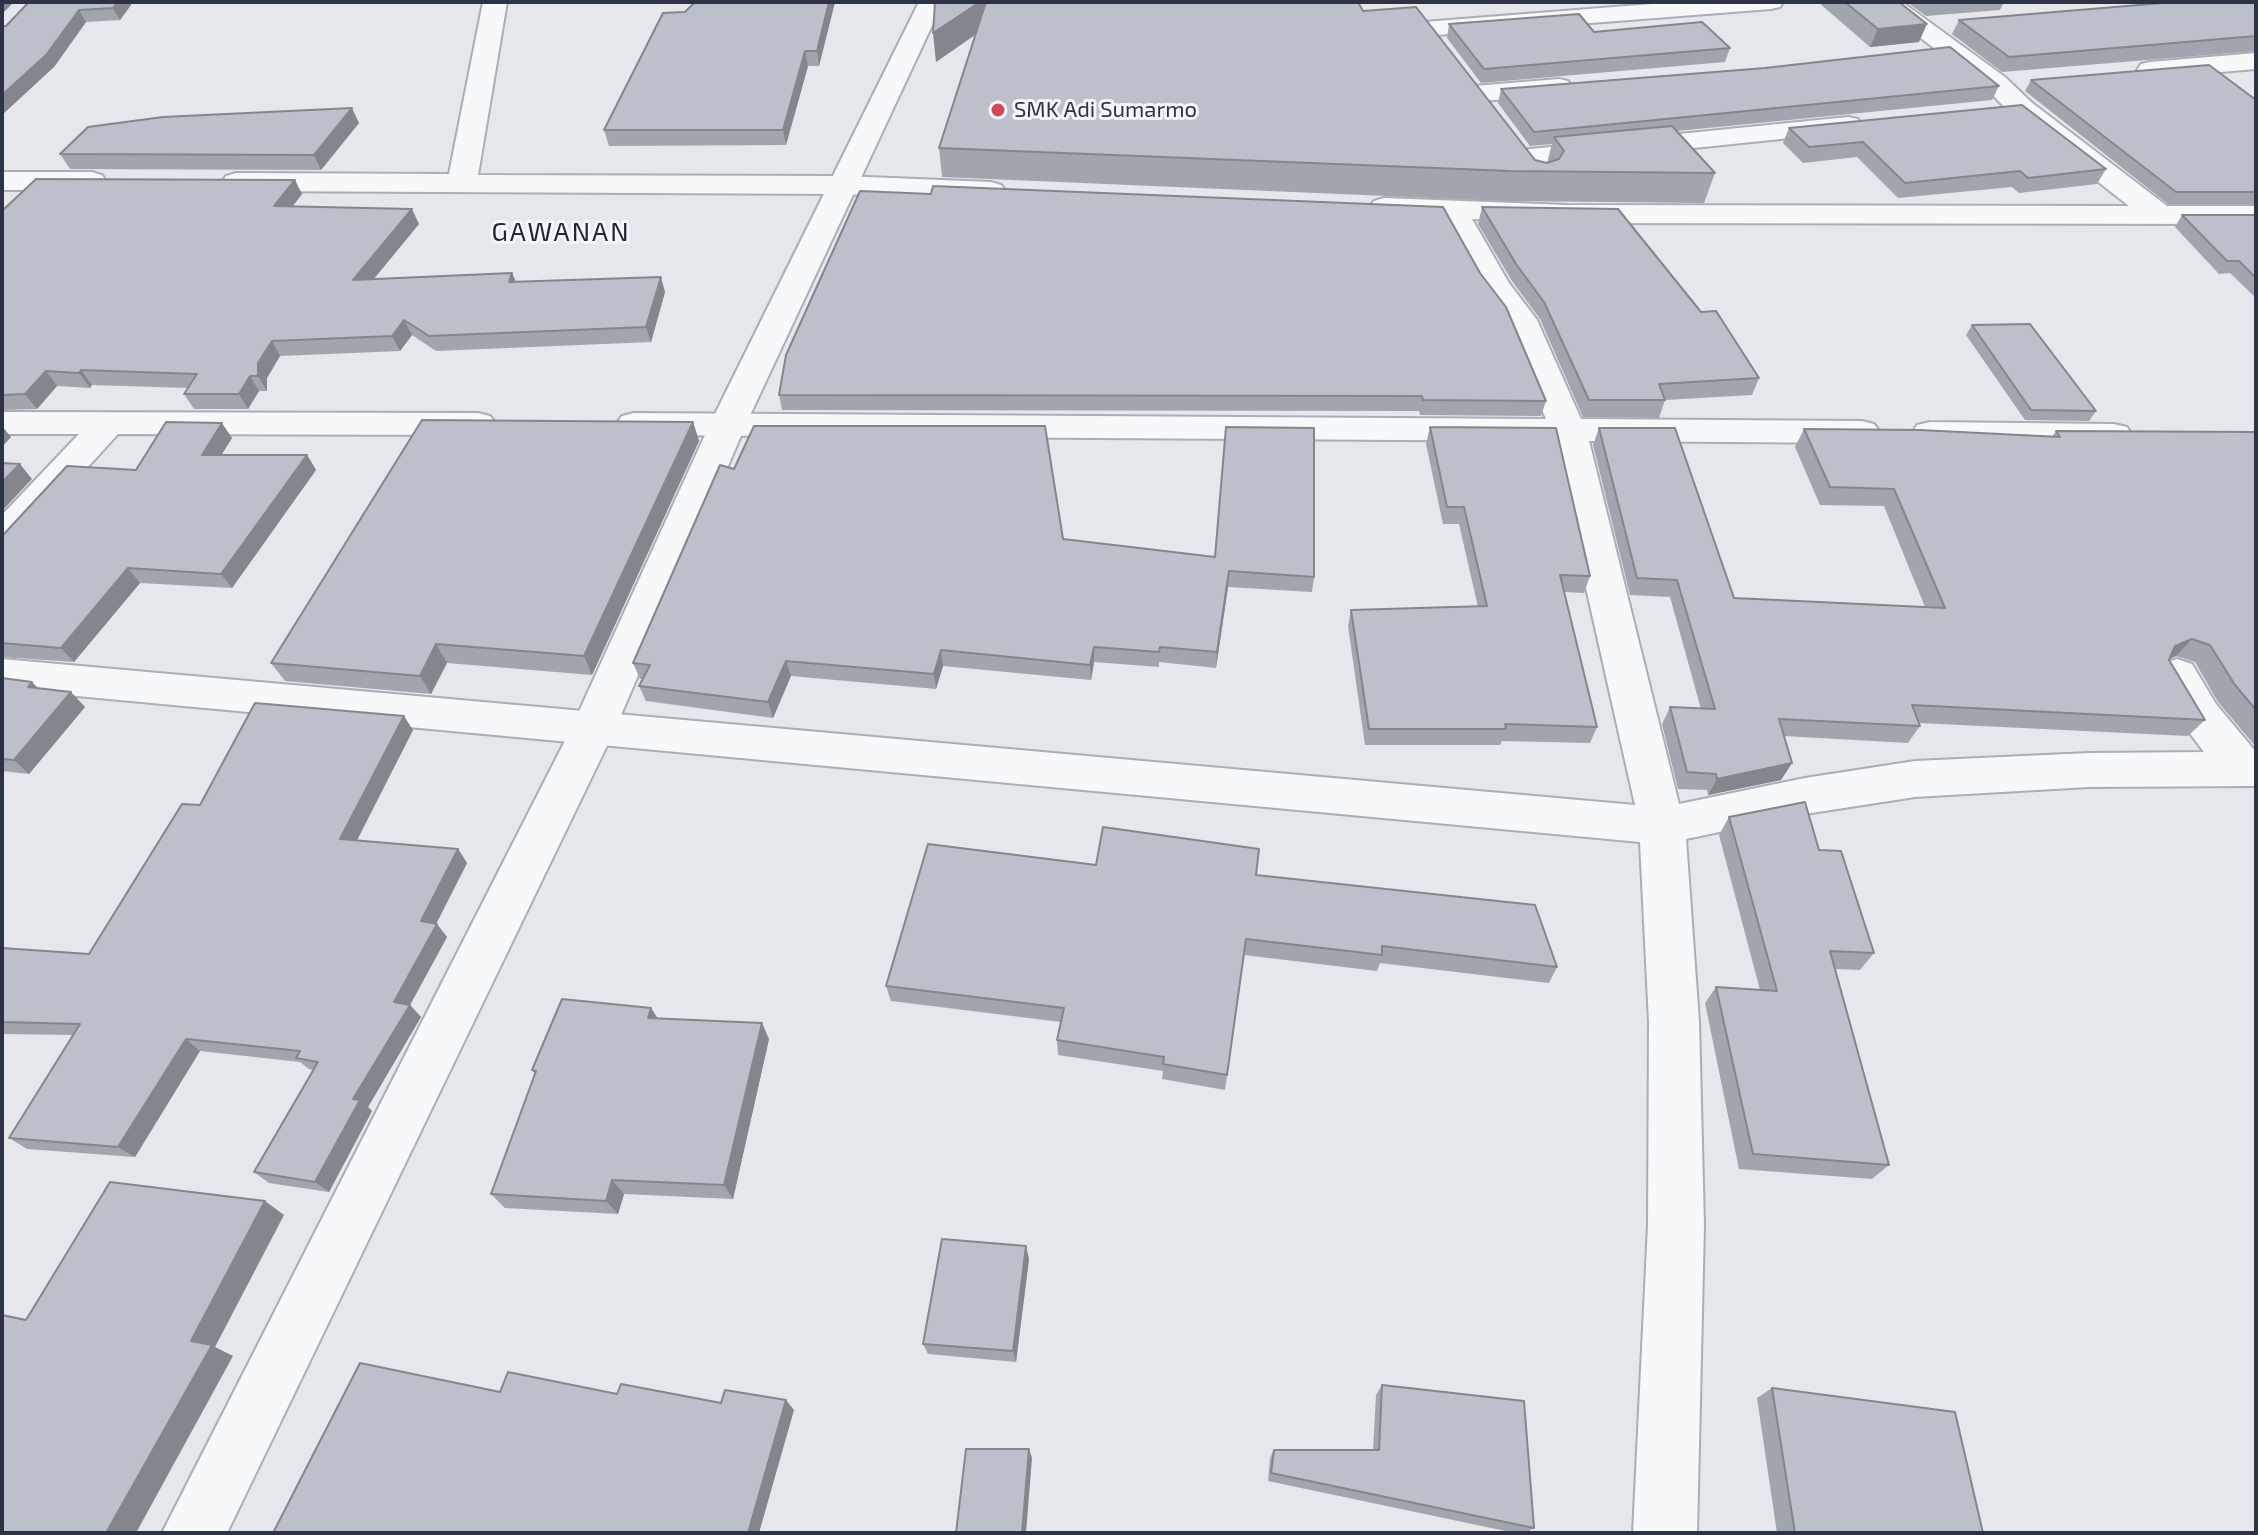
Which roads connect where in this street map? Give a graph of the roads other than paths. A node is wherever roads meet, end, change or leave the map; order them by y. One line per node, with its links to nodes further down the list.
1 (495, 2): 18 (street)
2 (1771, 2): 5 (street)
3 (1886, 2): 11 (street)
4 (938, 12): 19 (street)
5 (1441, 51)
6 (2256, 61): 8 (street)
7 (1457, 73): 10 (street)
8 (2118, 73)
9 (1585, 85): 10 (street)
10 (1474, 94): 14 (street)
11 (2024, 94): 12 (street); 26 (street)
12 (1990, 111)
13 (1880, 122): 14 (street)
14 (1520, 158): 21 (street)
15 (16, 181): 16 (street); 23 (street)
16 (122, 181)
17 (215, 182): 18 (street)
18 (462, 183): 19 (street)
19 (843, 185): 20 (street); 31 (street)
20 (1015, 192)
21 (1551, 195): 24 (street); 26 (street)
22 (1358, 205): 24 (street)
23 (2, 207)
24 (1451, 209): 32 (street)
25 (2256, 215): 26 (street)
26 (2161, 216)
27 (2, 423): 28 (street)
28 (109, 423): 29 (street); 34 (street)
29 (506, 424)
30 (601, 424): 31 (street)
31 (728, 424): 32 (street); 37 (street)
32 (1568, 429): 33 (street); 39 (street)
33 (2144, 435)
34 (2, 538)
35 (2, 674): 37 (street)
36 (2177, 675): 38 (street)
37 (593, 729): 39 (street); 40 (street)
38 (2250, 770): 39 (street)
39 (1662, 826): 41 (street)
40 (194, 1533)
41 (1665, 1533)

